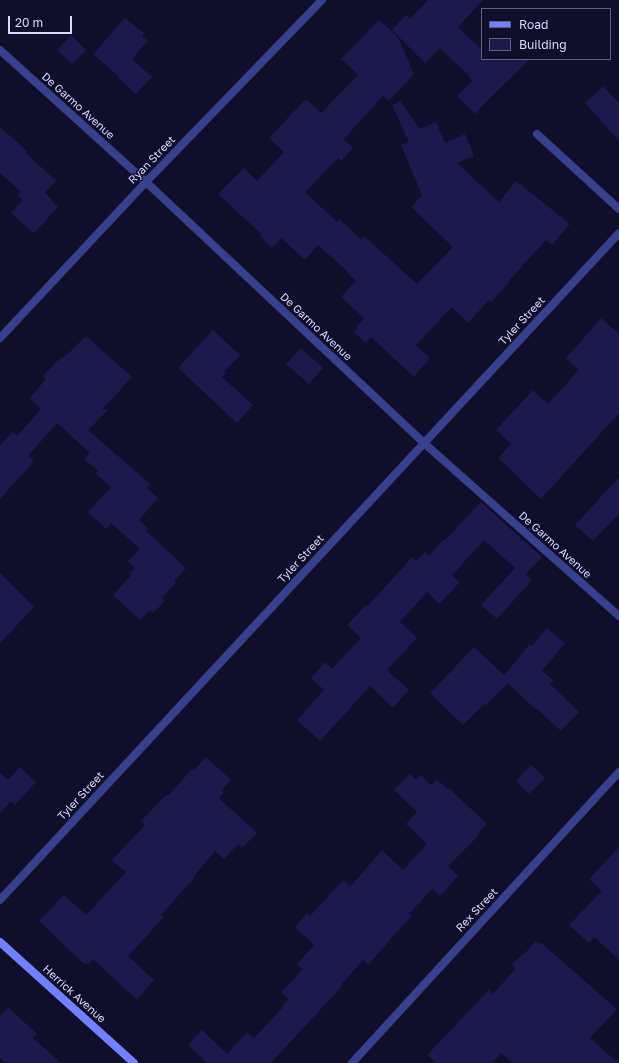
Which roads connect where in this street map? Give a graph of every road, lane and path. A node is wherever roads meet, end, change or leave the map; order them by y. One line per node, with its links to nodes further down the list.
1 (322, 0): 4 (street, Ryan Street)
2 (0, 50): 4 (street, De Garmo Avenue)
3 (537, 134): 5 (street)
4 (146, 182): 7 (street, Ryan Street); 8 (street, De Garmo Avenue)
5 (619, 209)
6 (619, 233): 8 (street, Tyler Street)
7 (0, 338)
8 (424, 443): 9 (street, De Garmo Avenue); 11 (street, Tyler Street)
9 (619, 616)
10 (619, 772): 14 (street, Rex Street)
11 (0, 900)
12 (0, 942): 13 (street, Herrick Avenue)
13 (134, 1063)
14 (352, 1063)

